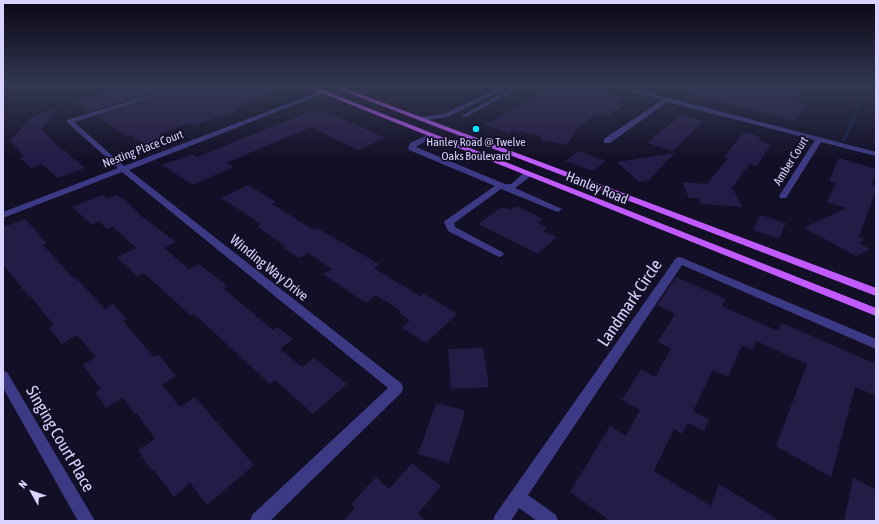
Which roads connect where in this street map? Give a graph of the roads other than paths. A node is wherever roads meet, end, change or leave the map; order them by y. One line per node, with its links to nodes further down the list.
1 (101, 111): 17 (street, Winding Way Drive)
2 (272, 111): 17 (street, Nesting Place Court)
3 (370, 111): 11 (main road, Hanley Road)
4 (400, 111): 10 (main road, Hanley Road)
5 (455, 111): 10 (street)
6 (473, 111): 9 (street)
7 (649, 111): 14 (street)
8 (714, 111): 13 (street)
9 (464, 116)
10 (420, 119): 15 (main road, Hanley Road)
11 (413, 129): 12 (main road, Hanley Road); 15 (main road)
12 (430, 136): 18 (main road, Hanley Road); 19 (street)
13 (819, 139): 16 (street); 20 (street, Amber Court)
14 (607, 141)
15 (501, 150): 24 (main road, Hanley Road)
16 (876, 154)
17 (123, 169): 22 (street, Nesting Place Court); 30 (street, Winding Way Drive)
18 (528, 174): 19 (street); 25 (main road, Hanley Road)
19 (504, 187): 21 (street); 23 (street)
20 (783, 196)
21 (558, 209)
22 (3, 215)
23 (499, 254)
24 (876, 292)
25 (876, 312)
26 (876, 344): 28 (street, Landmark Circle)
27 (3, 376): 29 (street, Singing Court Place)
28 (518, 497): 31 (street, Landmark Circle); 32 (street)
29 (87, 521)
30 (258, 521)
31 (501, 521)
32 (550, 521)

